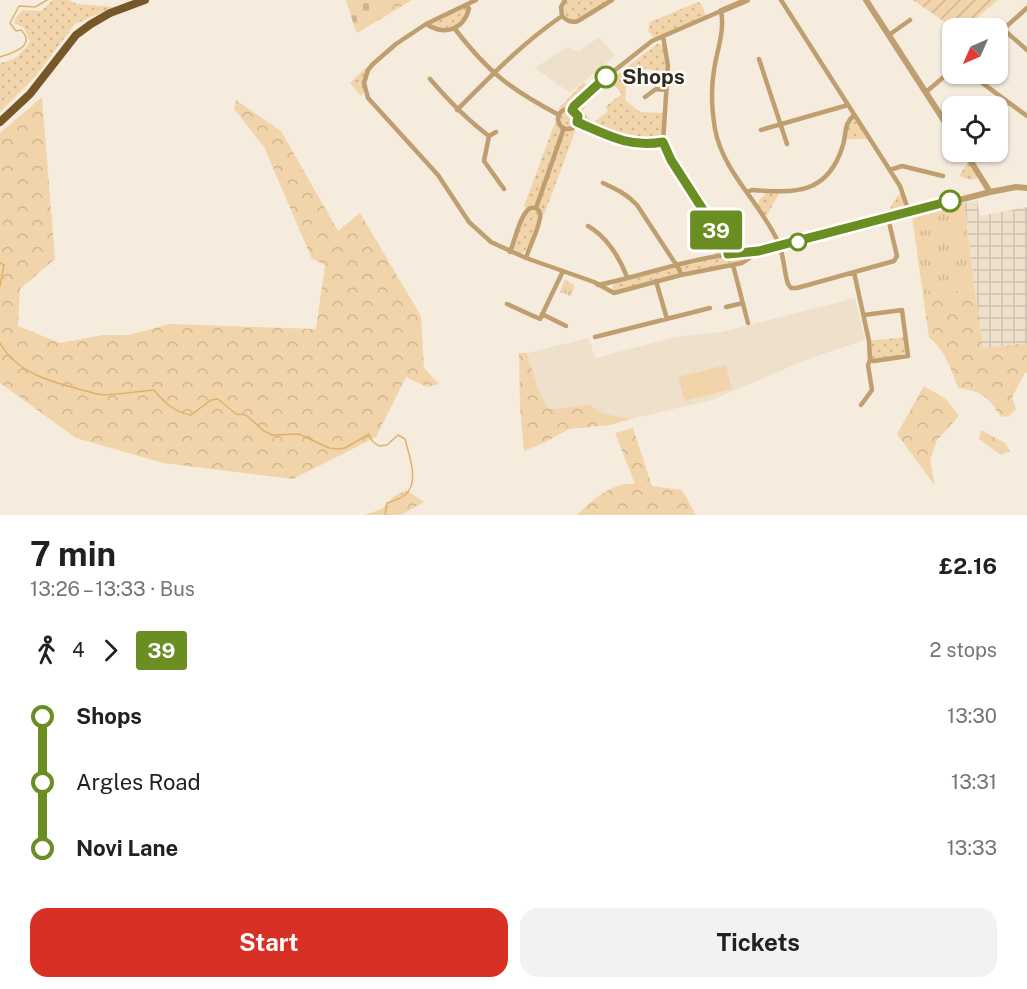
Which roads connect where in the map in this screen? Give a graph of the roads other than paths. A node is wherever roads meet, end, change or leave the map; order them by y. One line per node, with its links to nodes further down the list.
1 (145, 0): 37 (highway)
2 (476, 0): 8 (street)
3 (565, 0): 11 (street)
4 (612, 0): 11 (street)
5 (747, 0): 10 (street)
6 (781, 0): 30 (street)
7 (866, 0): 17 (street)
8 (467, 4): 13 (street); 15 (street)
9 (1027, 8): 14 (street)
10 (722, 11): 18 (street); 52 (street)
11 (562, 16): 21 (street)
12 (910, 20): 17 (street)
13 (426, 24): 15 (street); 60 (street)
14 (1008, 25)
15 (455, 29): 21 (street)
16 (1008, 33): 19 (street)
17 (889, 35): 26 (street)
18 (663, 36): 25 (street); 32 (street)
19 (1027, 50)
20 (759, 59): 39 (street)
21 (493, 73): 31 (street); 33 (street)
22 (942, 78): 26 (street)
23 (430, 79): 31 (street)
24 (983, 84): 28 (street)
25 (666, 90): 27 (street); 44 (street)
26 (926, 92): 36 (street)
27 (647, 94)
28 (999, 96)
29 (1008, 103): 35 (street)
30 (848, 105): 34 (street); 39 (street)
31 (457, 110): 43 (street)
32 (572, 110): 33 (street); 38 (street)
33 (559, 115): 40 (street)
34 (854, 115): 47 (street); 52 (street)
35 (1027, 116)
36 (942, 117)
37 (0, 122)
38 (577, 122): 40 (street); 44 (street)
39 (781, 124): 41 (street); 45 (street)
40 (564, 128): 54 (street)
41 (761, 130)
42 (496, 132): 43 (street)
43 (489, 136): 51 (street)
44 (663, 142): 62 (street)
45 (787, 144)
46 (970, 162): 53 (street)
47 (891, 170): 48 (street); 55 (street)
48 (943, 176)
49 (603, 183): 65 (street)
50 (1027, 188): 53 (street)
51 (504, 189)
52 (747, 192): 58 (street)
53 (990, 192): 55 (street)
54 (536, 207): 60 (street); 63 (street)
55 (909, 212): 56 (street)
56 (888, 218): 58 (street); 68 (street)
57 (588, 226): 70 (street)
58 (780, 247): 59 (street); 68 (street)
59 (759, 251): 61 (street); 64 (street)
60 (510, 252): 63 (street)
61 (743, 252): 62 (street); 64 (street)
62 (728, 254): 65 (street)
63 (525, 258): 67 (street)
64 (745, 261): 66 (street)
65 (675, 265): 69 (street); 70 (street)
66 (733, 265): 69 (street); 75 (street)
67 (563, 271): 73 (street); 79 (street)
68 (854, 272): 80 (street)
69 (681, 275): 72 (street)
70 (627, 277): 71 (street)
71 (615, 281): 73 (street); 74 (street)
72 (656, 281): 74 (street); 81 (street)
73 (598, 285): 74 (street)
74 (618, 292)
75 (742, 303): 77 (street); 82 (street)
76 (507, 304): 79 (street)
77 (726, 307)
78 (710, 308): 81 (street)
79 (542, 315): 83 (street)
80 (864, 315): 85 (street); 85 (street)
81 (668, 319): 84 (street)
82 (748, 323)
83 (566, 326)
84 (595, 337)
85 (870, 360): 86 (street)
86 (861, 405)

